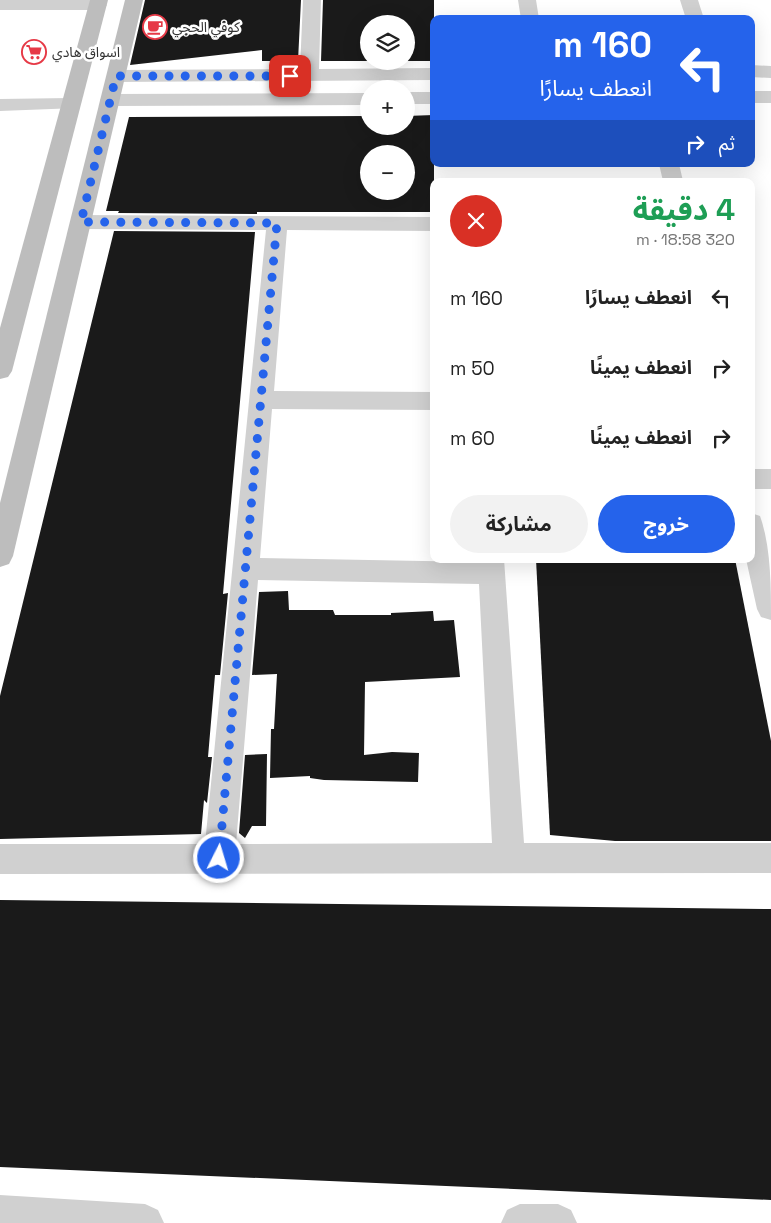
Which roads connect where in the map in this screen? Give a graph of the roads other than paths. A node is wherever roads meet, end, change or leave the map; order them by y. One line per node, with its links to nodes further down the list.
1 (134, 0): 13 (street)
2 (312, 0): 12 (street)
3 (527, 0): 7 (street)
4 (689, 0): 8 (street)
5 (98, 3): 6 (street); 20 (street)
6 (0, 5)
7 (529, 15)
8 (694, 15)
9 (755, 72): 10 (street)
10 (771, 72)
11 (430, 74): 12 (street)
12 (309, 75): 13 (street)
13 (116, 76): 19 (street)
14 (755, 97): 15 (street)
15 (771, 97)
16 (415, 98): 17 (street)
17 (430, 98)
18 (360, 99): 19 (street)
19 (110, 100): 22 (street)
20 (70, 104): 21 (street); 25 (street)
21 (0, 105)
22 (81, 222): 23 (street); 31 (street)
23 (277, 223): 24 (street); 26 (street)
24 (430, 224)
25 (0, 371)
26 (261, 400): 27 (street); 33 (street)
27 (430, 401)
28 (755, 479): 29 (street)
29 (771, 479)
30 (755, 540): 34 (street)
31 (0, 556)
32 (492, 566): 33 (street); 36 (street)
33 (245, 569): 35 (street)
34 (771, 609)
35 (219, 858): 36 (street); 38 (street)
36 (508, 858): 37 (street)
37 (771, 858)
38 (0, 859)
39 (0, 1214): 40 (street)
40 (145, 1223)
41 (520, 1223): 42 (street)
42 (551, 1223): 43 (street)
43 (558, 1223)

